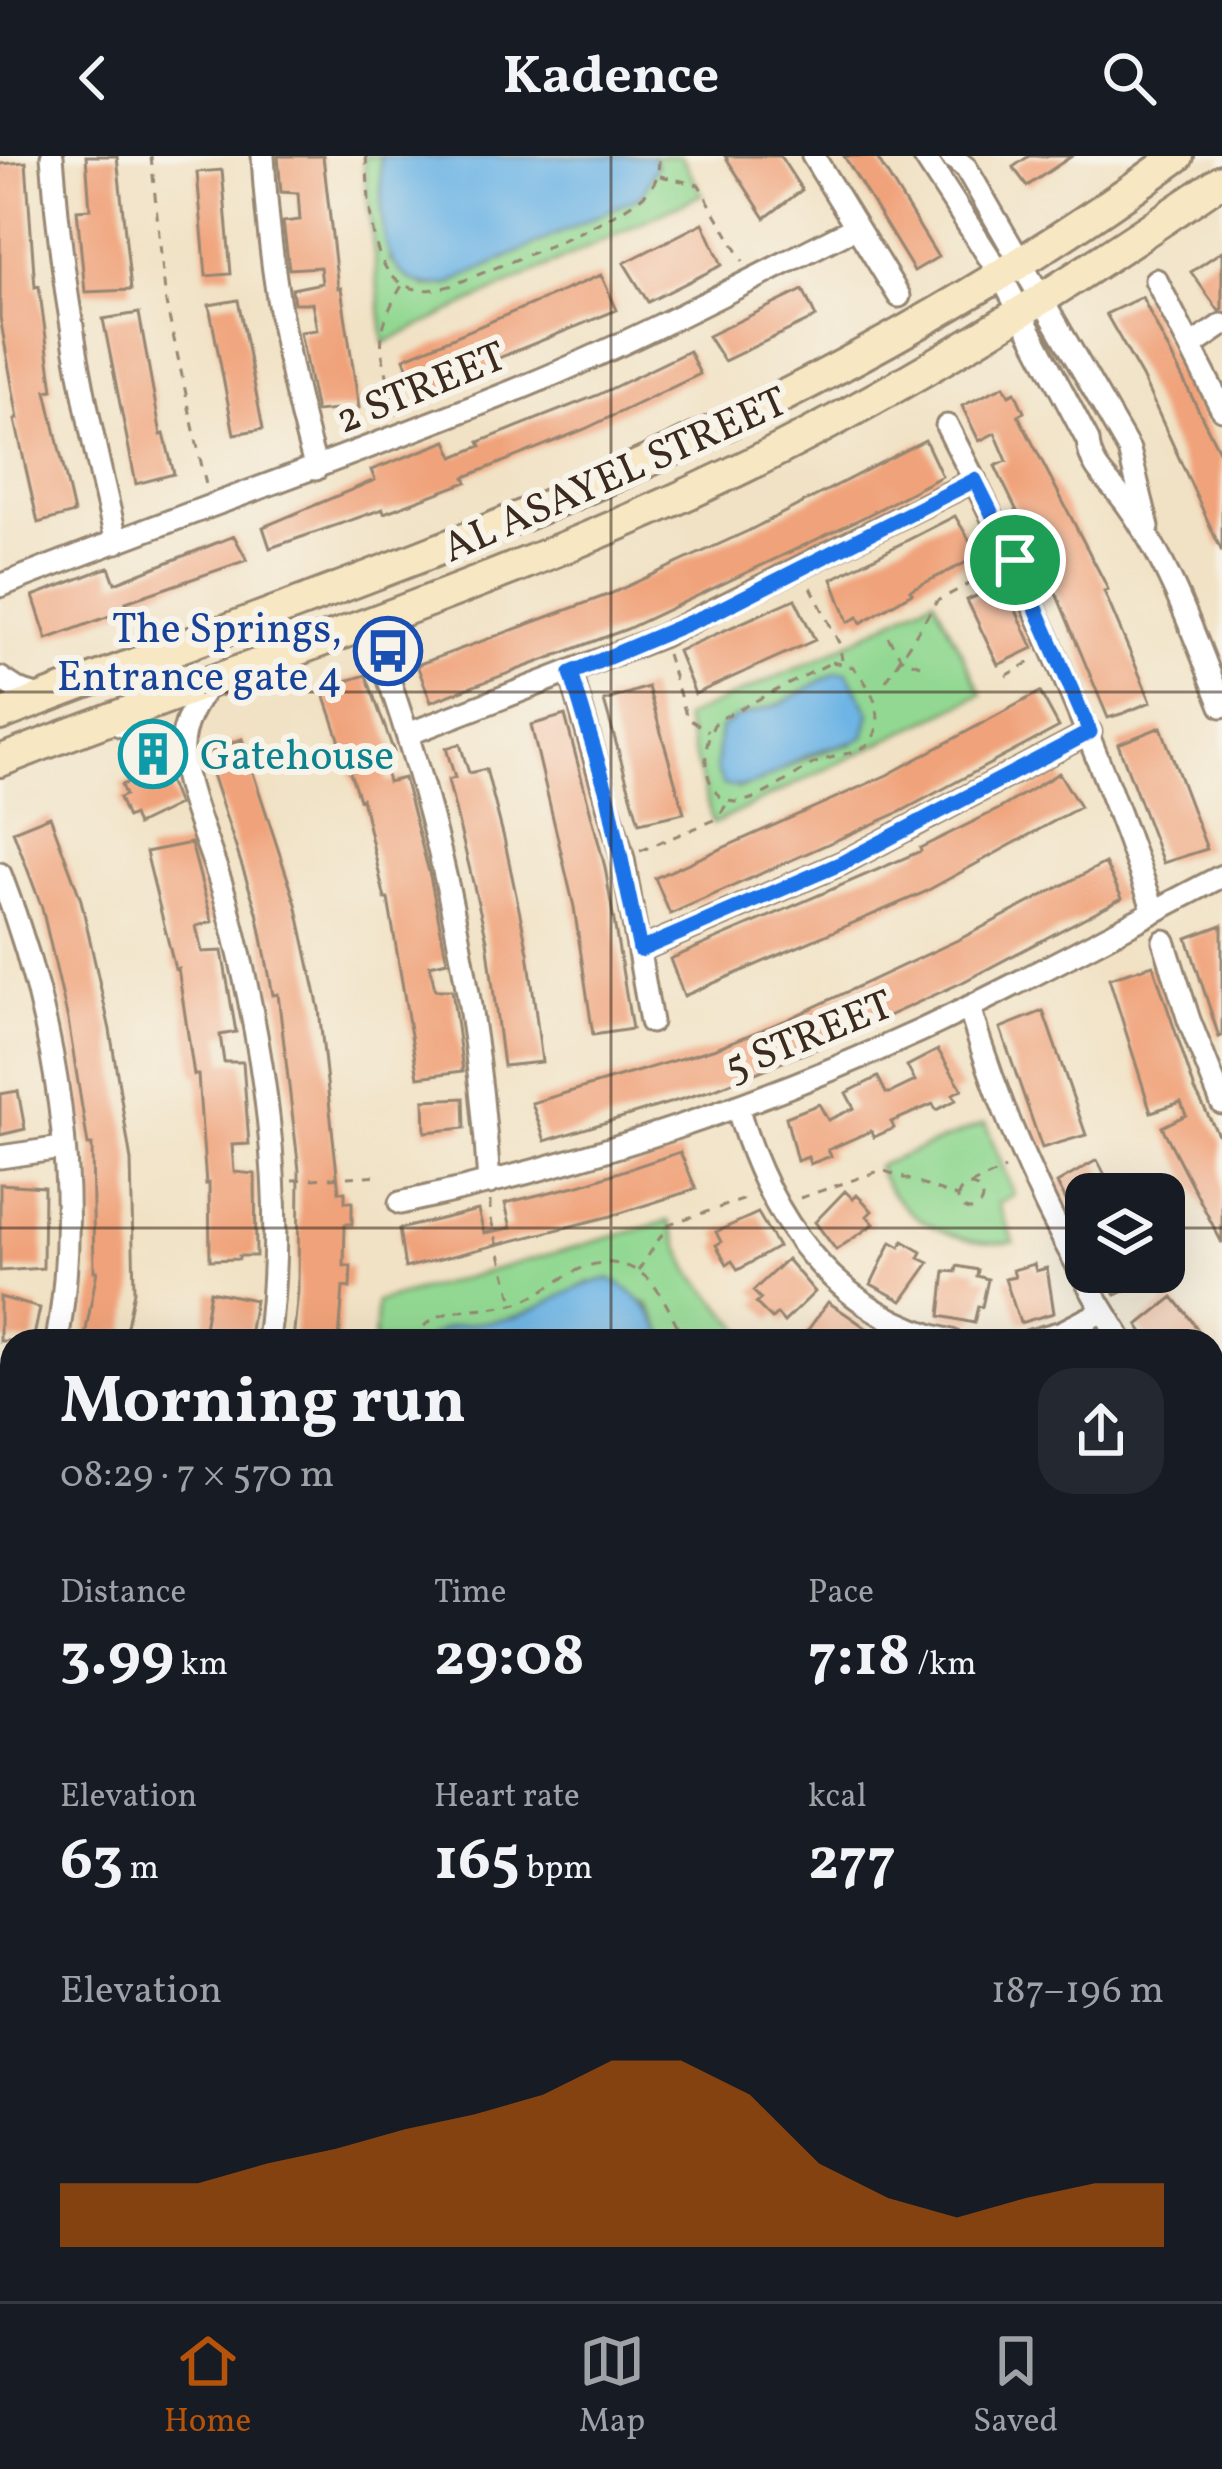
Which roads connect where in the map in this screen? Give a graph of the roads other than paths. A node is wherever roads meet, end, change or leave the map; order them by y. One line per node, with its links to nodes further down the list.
1 (52, 156): 21 (street)
2 (262, 156): 17 (street)
3 (813, 156): 8 (street)
4 (924, 156): 9 (street)
5 (1178, 156): 9 (main road, AL ASAYEL STREET)
6 (960, 160): 9 (street)
7 (1222, 180): 12 (main road, AL ASAYEL STREET)
8 (856, 226): 11 (street); 17 (street, 2 STREET)
9 (1010, 267): 12 (street); 28 (main road, AL ASAYEL STREET)
10 (1156, 280): 14 (street)
11 (899, 296)
12 (1032, 306): 18 (street); 20 (street); 27 (main road, AL ASAYEL STREET)
13 (1222, 325): 14 (street)
14 (1191, 346): 15 (street)
15 (1222, 409)
16 (947, 426): 19 (street)
17 (316, 469): 21 (street, 2 STREET)
18 (1138, 475): 20 (street); 22 (street)
19 (975, 480): 25 (street); 32 (street)
20 (1114, 487): 22 (street)
21 (117, 542): 23 (street, 2 STREET)
22 (1153, 545): 29 (street)
23 (0, 586)
24 (383, 663): 33 (street)
25 (571, 673): 33 (street); 41 (street)
26 (0, 678): 28 (street)
27 (213, 679): 31 (main road, AL ASAYEL STREET); 35 (street)
28 (44, 698): 30 (main road, AL ASAYEL STREET)
29 (1222, 706)
30 (0, 715)
31 (104, 720): 34 (main road, AL ASAYEL STREET); 35 (street)
32 (1090, 732): 38 (street); 41 (street)
33 (408, 734): 48 (street)
34 (0, 761)
35 (184, 766): 52 (street)
36 (0, 874): 40 (street)
37 (1222, 876): 38 (street, 5 STREET)
38 (1154, 911): 42 (street, 5 STREET)
39 (1164, 941): 44 (street)
40 (11, 945): 46 (street)
41 (640, 950): 43 (street)
42 (969, 1007): 45 (street, 5 STREET); 50 (street)
43 (651, 1022)
44 (1222, 1103)
45 (737, 1106): 48 (street, 5 STREET); 53 (street)
46 (62, 1148): 47 (street); 51 (street)
47 (0, 1157)
48 (489, 1183): 49 (street, 5 STREET)
49 (400, 1203)
50 (1103, 1311): 54 (street); 55 (street)
51 (58, 1329)
52 (269, 1329)
53 (920, 1329)
54 (1068, 1329)
55 (1114, 1329)

